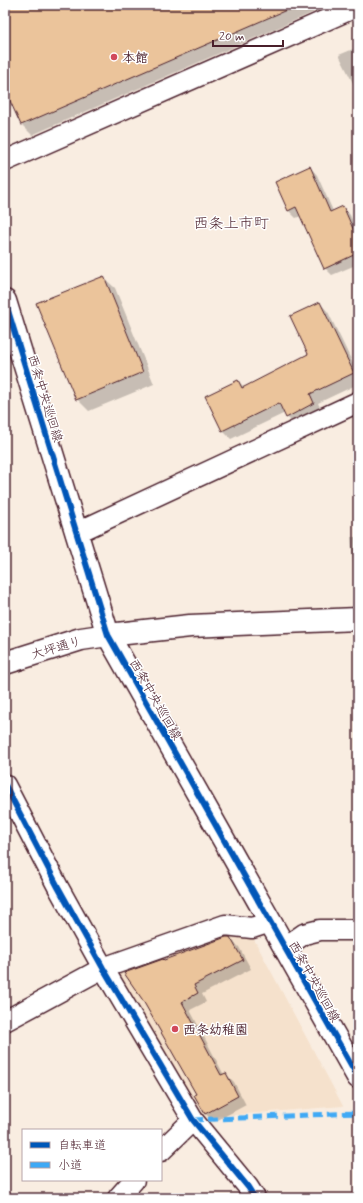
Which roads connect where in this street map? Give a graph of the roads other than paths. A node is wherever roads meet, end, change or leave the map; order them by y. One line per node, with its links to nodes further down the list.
1 (358, 6): 2 (street)
2 (5, 161)
3 (5, 301): 5 (street, 西条中央巡回線)
4 (358, 402): 5 (street)
5 (76, 533): 7 (street, 西条中央巡回線)
6 (358, 619): 7 (street, 大坪通り)
7 (108, 635): 8 (street, 大坪通り); 10 (street, 西条中央巡回線)
8 (5, 662)
9 (5, 785): 13 (street)
10 (270, 922): 12 (street, 西条中央巡回線); 13 (street)
11 (358, 930): 12 (street)
12 (284, 948): 15 (street, 西条中央巡回線)
13 (103, 968): 14 (street); 16 (street)
14 (5, 1021)
15 (358, 1077)
16 (193, 1120): 17 (street); 20 (street)
17 (162, 1150)
18 (133, 1181): 19 (street)
19 (118, 1198)
20 (255, 1198)

